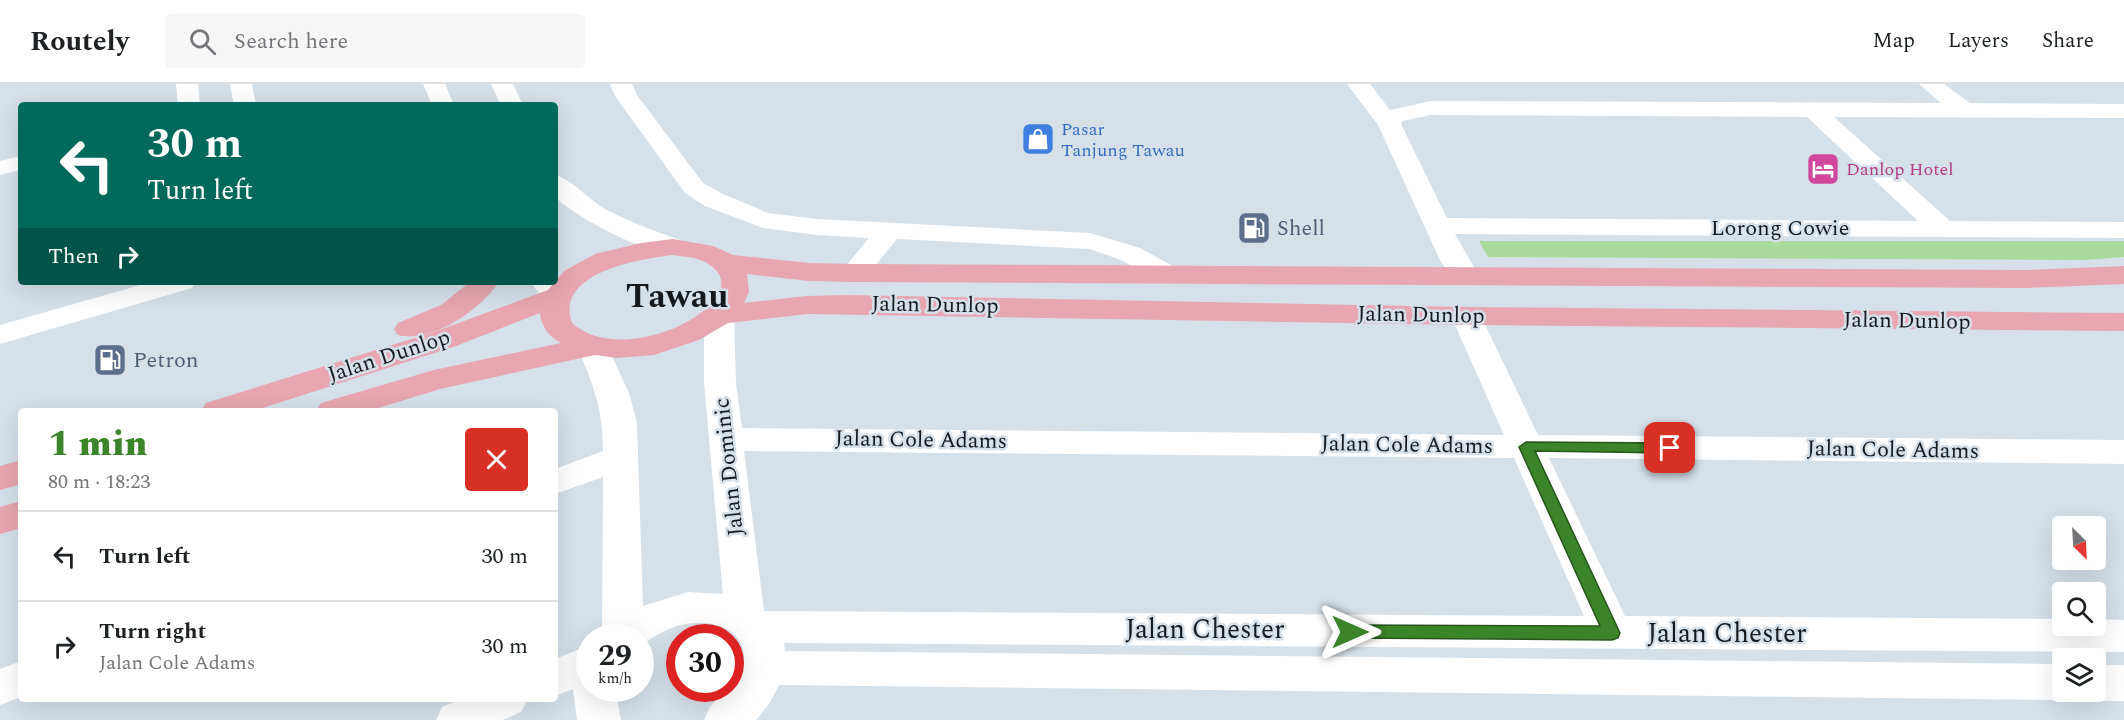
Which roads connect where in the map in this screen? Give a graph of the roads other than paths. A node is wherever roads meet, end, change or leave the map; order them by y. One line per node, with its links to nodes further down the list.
1 (187, 84): 9 (street)
2 (241, 84): 10 (street)
3 (434, 84): 11 (street)
4 (502, 84): 12 (street)
5 (621, 84): 23 (street)
6 (1358, 84): 17 (street)
7 (1373, 84): 13 (street)
8 (1930, 84): 15 (street)
9 (189, 102)
10 (244, 102)
11 (442, 102)
12 (511, 102)
13 (1431, 108): 14 (street); 17 (street)
14 (1813, 111): 15 (street); 22 (street)
15 (1965, 111): 16 (street)
16 (2124, 111)
17 (1389, 124): 21 (street)
18 (18, 164): 19 (street)
19 (0, 168)
20 (558, 186): 25 (street)
21 (1437, 226): 22 (street, Lorong Cowie); 30 (street)
22 (1943, 229): 24 (street, Lorong Cowie)
23 (890, 230): 27 (street); 28 (street)
24 (2124, 230)
25 (673, 247): 26 (main road, Jalan Dunlop); 34 (main road, Jalan Dunlop)
26 (726, 263): 27 (main road, Jalan Dunlop); 36 (main road)
27 (854, 273): 28 (main road, Jalan Dunlop)
28 (1168, 274): 30 (main road, Jalan Dunlop)
29 (2124, 275): 31 (main road, Jalan Dunlop)
30 (1465, 276): 31 (main road, Jalan Dunlop); 38 (main road)
31 (2025, 279): 35 (main road)
32 (172, 285): 40 (street)
33 (483, 285): 42 (main road)
34 (551, 289): 41 (main road); 42 (main road, Jalan Dunlop)
35 (2124, 289)
36 (719, 315): 37 (main road, Jalan Dunlop); 41 (main road); 45 (street, Jalan Dominic)
37 (1467, 316): 38 (main road, Jalan Dunlop); 46 (street)
38 (1620, 318): 39 (main road, Jalan Dunlop)
39 (2124, 322)
40 (0, 335)
41 (593, 345): 44 (main road, Jalan Dunlop); 48 (street)
42 (270, 395): 43 (main road, Jalan Dunlop)
43 (228, 408)
44 (343, 408)
45 (726, 439): 46 (street, Jalan Cole Adams); 54 (street, Jalan Dominic)
46 (1526, 447): 47 (street, Jalan Cole Adams); 57 (street)
47 (2124, 452)
48 (621, 457): 51 (street); 55 (street)
49 (18, 473): 50 (main road)
50 (0, 478)
51 (558, 481)
52 (18, 515): 53 (main road)
53 (0, 521)
54 (750, 623): 56 (street); 57 (street, Jalan Chester); 67 (street, Jalan Dominic)
55 (622, 624)
56 (642, 624)
57 (1612, 633): 58 (street, Jalan Chester)
58 (2124, 636)
59 (576, 668): 60 (street)
60 (558, 677)
61 (18, 680): 65 (street)
62 (2052, 682): 67 (street, Jalan Chester)
63 (2106, 683): 64 (street)
64 (2124, 683)
65 (0, 687)
66 (499, 702): 68 (street)
67 (745, 703)
68 (458, 720)

